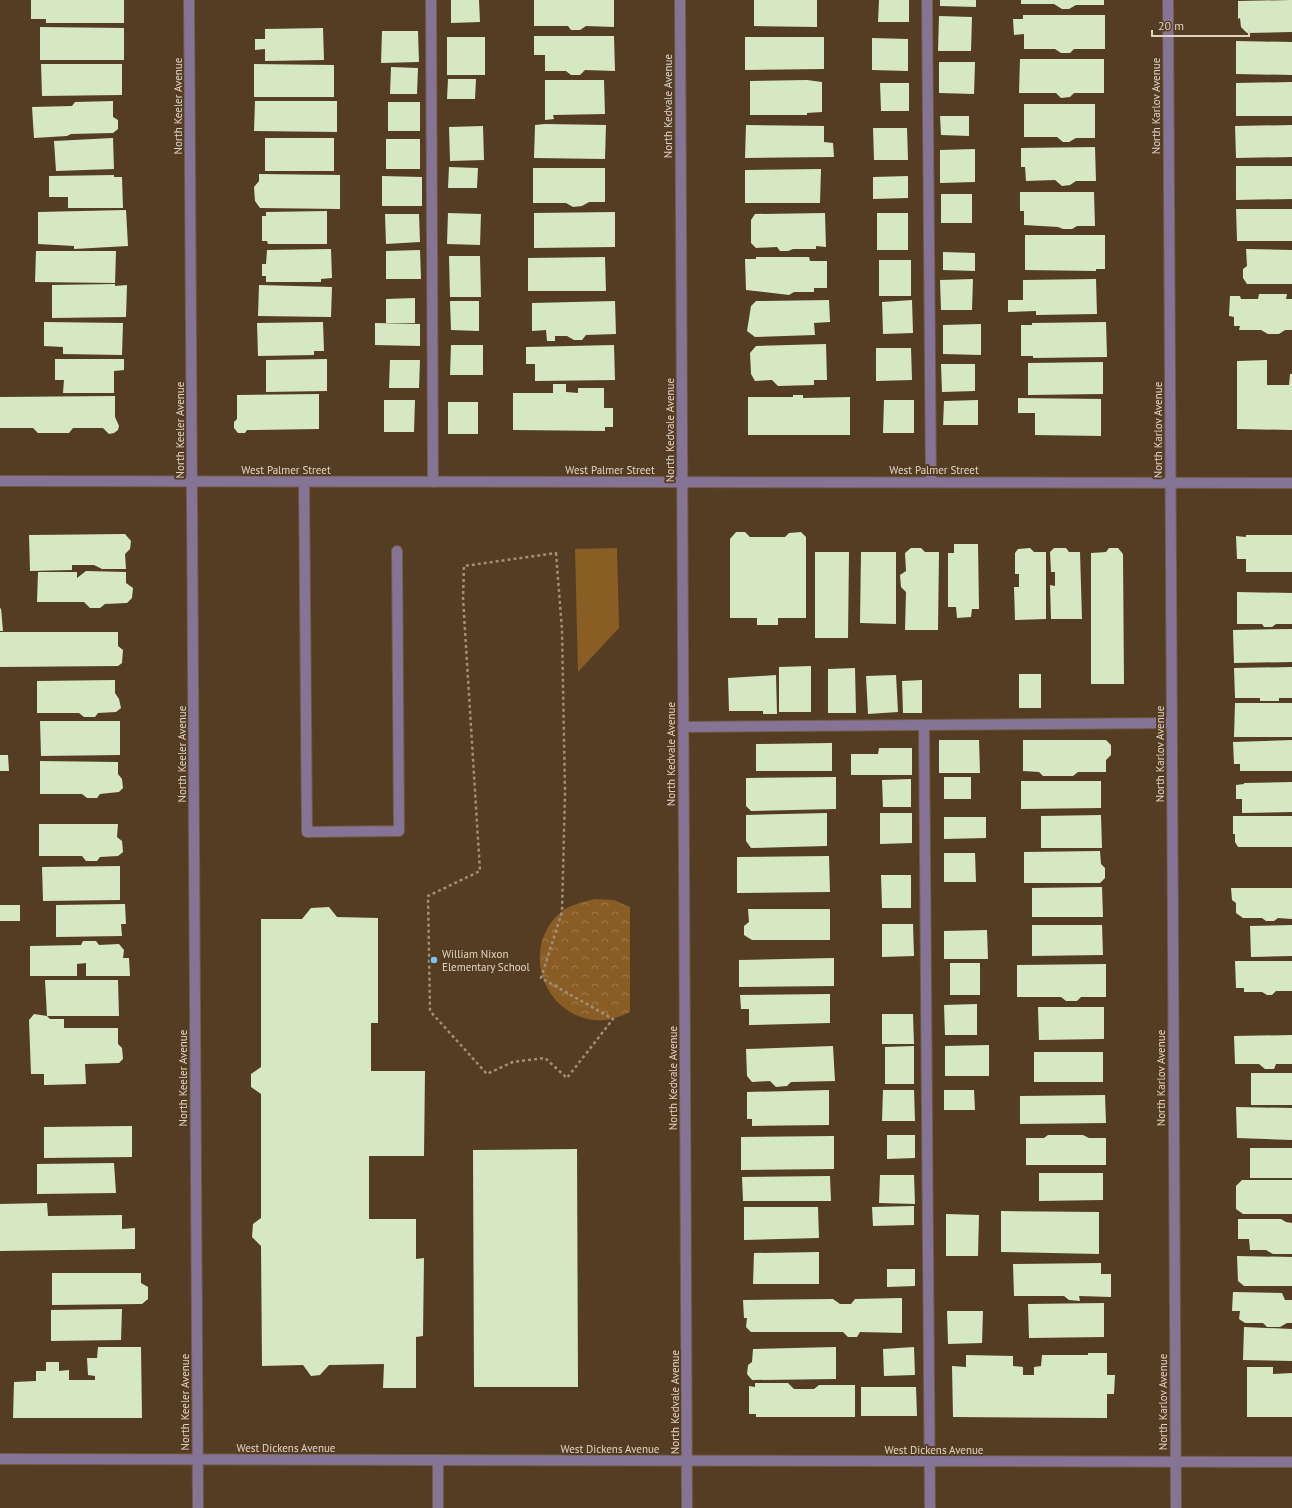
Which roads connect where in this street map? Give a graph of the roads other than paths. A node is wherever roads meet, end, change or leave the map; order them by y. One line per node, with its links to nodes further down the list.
1 (189, 0): 7 (street, North Keeler Avenue)
2 (431, 0): 9 (street)
3 (680, 0): 10 (street, North Kedvale Avenue)
4 (927, 0): 11 (street)
5 (1168, 0): 12 (street, North Karlov Avenue)
6 (0, 481): 7 (street, West Palmer Street)
7 (192, 481): 8 (street, West Palmer Street); 19 (street, North Keeler Avenue)
8 (304, 482): 9 (street, West Palmer Street); 14 (street)
9 (433, 482): 10 (street, West Palmer Street)
10 (682, 482): 11 (street, West Palmer Street); 17 (street, North Kedvale Avenue)
11 (930, 482): 12 (street, West Palmer Street)
12 (1170, 482): 13 (street, West Palmer Street); 15 (street, North Karlov Avenue)
13 (1292, 483)
14 (396, 551)
15 (1172, 723): 16 (street); 23 (street, North Karlov Avenue)
16 (924, 726): 17 (street); 22 (street)
17 (683, 727): 21 (street, North Kedvale Avenue)
18 (0, 1460): 19 (street, West Dickens Avenue)
19 (198, 1460): 20 (street, West Dickens Avenue); 25 (street, North Keeler Avenue)
20 (438, 1460): 21 (street, West Dickens Avenue); 26 (street)
21 (687, 1461): 22 (street, West Dickens Avenue); 27 (street, North Kedvale Avenue)
22 (930, 1462): 23 (street, West Dickens Avenue); 28 (street)
23 (1175, 1462): 24 (street, West Dickens Avenue); 29 (street, North Karlov Avenue)
24 (1292, 1462)
25 (198, 1508)
26 (438, 1508)
27 (687, 1508)
28 (930, 1508)
29 (1176, 1508)

